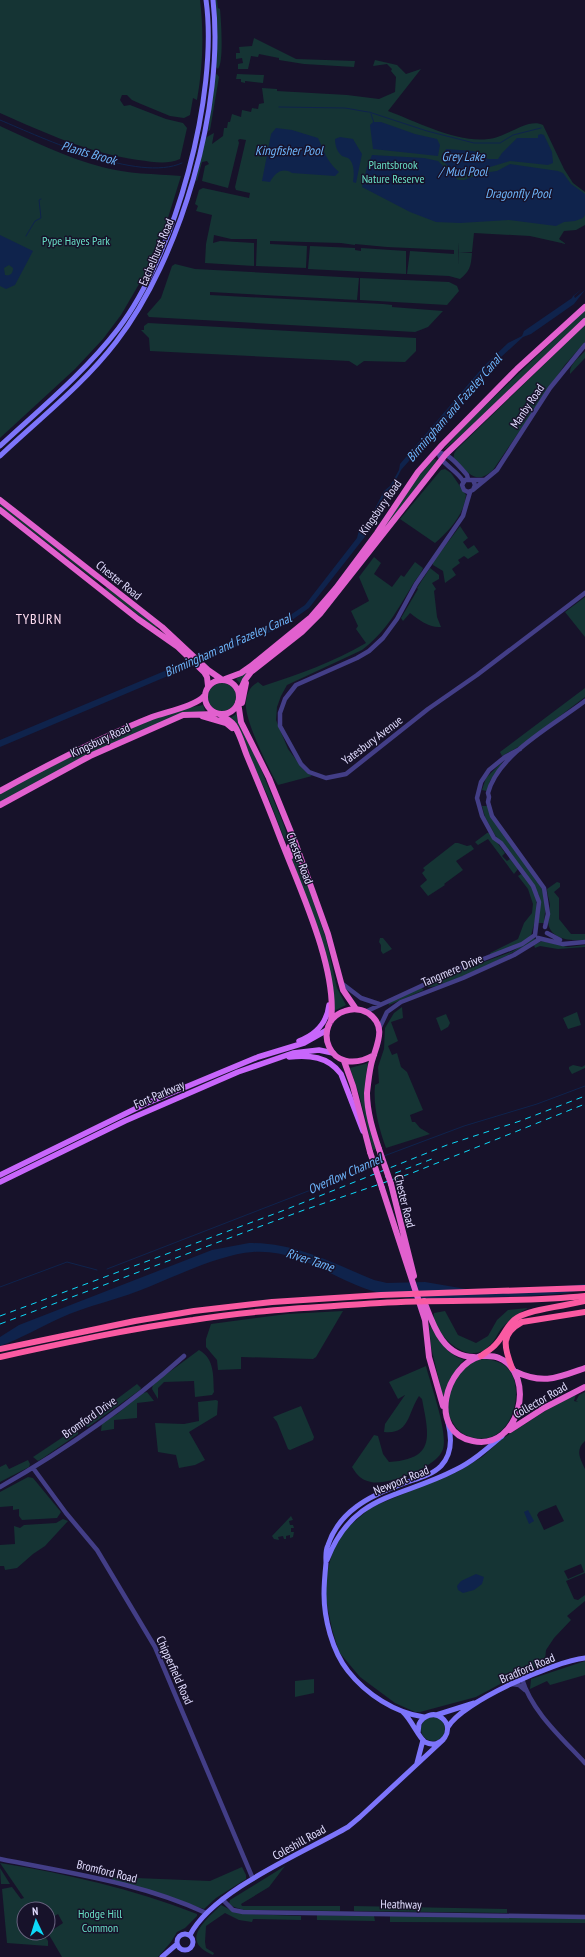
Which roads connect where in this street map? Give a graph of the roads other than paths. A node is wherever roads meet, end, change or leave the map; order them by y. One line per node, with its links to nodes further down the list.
1 (206, 0): 3 (main road, Eachelhurst Road)
2 (213, 0): 4 (main road, Eachelhurst Road)
3 (198, 123): 4 (main road); 5 (main road, Eachelhurst Road)
4 (205, 124): 6 (main road, Eachelhurst Road)
5 (170, 229): 6 (main road); 7 (main road, Eachelhurst Road)
6 (176, 232): 9 (main road, Eachelhurst Road)
7 (134, 305): 9 (main road); 11 (main road, Eachelhurst Road)
8 (585, 307): 16 (highway, Kingsbury Road)
9 (140, 308): 12 (main road, Eachelhurst Road)
10 (585, 321): 19 (highway, Kingsbury Road)
11 (118, 328): 12 (main road); 14 (main road, Eachelhurst Road)
12 (123, 333): 15 (main road, Eachelhurst Road)
13 (585, 345): 22 (street, Manby Road)
14 (79, 372): 15 (main road); 17 (main road, Eachelhurst Road)
15 (84, 378): 20 (main road, Eachelhurst Road)
16 (442, 445): 18 (highway, Kingsbury Road); 19 (highway)
17 (0, 446)
18 (437, 452): 19 (street); 34 (highway, Kingsbury Road)
19 (445, 455): 21 (street); 33 (highway, Kingsbury Road)
20 (0, 456)
21 (468, 480): 22 (street); 23 (street); 23 (street)
22 (486, 480): 23 (street, Manby Road)
23 (472, 490): 30 (street, Yatesbury Avenue)
24 (0, 500): 26 (highway, Chester Road)
25 (0, 510): 27 (highway, Chester Road)
26 (74, 558): 27 (highway); 28 (highway, Chester Road)
27 (69, 564): 29 (highway, Chester Road)
28 (100, 579): 29 (highway); 31 (highway, Chester Road)
29 (96, 585): 31 (highway, Chester Road)
30 (585, 593)
31 (191, 657): 32 (highway, Chester Road)
32 (197, 663): 34 (highway, Chester Road); 35 (highway, Chester Road)
33 (249, 674): 36 (highway, Kingsbury Road); 42 (highway)
34 (223, 679): 35 (highway); 36 (highway)
35 (208, 686): 37 (highway)
36 (239, 693): 39 (highway)
37 (205, 695): 41 (highway); 45 (highway, Kingsbury Road)
38 (585, 701): 44 (street)
39 (238, 702): 41 (highway); 42 (highway, Chester Road)
40 (190, 714): 41 (highway, Kingsbury Road); 43 (highway); 50 (highway, Kingsbury Road)
41 (217, 714): 43 (highway, Chester Road)
42 (249, 738): 51 (highway, Chester Road)
43 (240, 739): 52 (highway, Chester Road)
44 (520, 749): 46 (street); 47 (street)
45 (0, 792)
46 (478, 793): 47 (street); 49 (street)
47 (488, 793): 48 (street)
48 (488, 802): 49 (street); 53 (street)
49 (479, 803): 54 (street)
50 (0, 805)
51 (294, 842): 52 (highway); 60 (highway, Chester Road)
52 (298, 883): 61 (highway, Chester Road)
53 (545, 927): 54 (street); 55 (street)
54 (536, 928): 56 (street)
55 (547, 934): 57 (street); 59 (street)
56 (535, 935): 57 (street); 62 (street, Tangmere Drive)
57 (542, 938): 59 (street); 66 (street, Tangmere Drive)
58 (585, 942): 59 (street)
59 (570, 944)
60 (340, 982): 62 (street); 63 (highway, Chester Road)
61 (330, 991): 65 (highway, Chester Road); 70 (main road)
62 (379, 1004): 64 (street, Tangmere Drive)
63 (356, 1009): 64 (highway); 65 (highway)
64 (365, 1012): 66 (highway)
65 (331, 1021): 67 (highway)
66 (379, 1029): 69 (highway)
67 (327, 1030): 68 (highway); 70 (main road, Fort Parkway)
68 (333, 1053): 71 (main road, Fort Parkway); 72 (highway)
69 (374, 1055): 72 (highway); 76 (highway, Chester Road, bridge)
70 (258, 1057): 74 (main road, Fort Parkway)
71 (271, 1060): 73 (main road); 75 (main road, Fort Parkway)
72 (344, 1061): 73 (highway, Chester Road)
73 (365, 1138): 76 (highway, Chester Road, bridge)
74 (0, 1174)
75 (0, 1182)
76 (414, 1282): 80 (highway, bridge)
77 (585, 1288): 82 (highway, bridge)
78 (585, 1296): 84 (highway, bridge)
79 (585, 1301): 85 (highway)
80 (423, 1305): 85 (highway); 89 (highway)
81 (585, 1312): 87 (highway)
82 (0, 1349)
83 (184, 1356): 92 (street, Bromford Drive)
84 (0, 1357)
85 (478, 1357): 87 (highway); 89 (highway)
86 (585, 1368): 87 (highway, Collector Road)
87 (513, 1370): 91 (highway)
88 (585, 1387): 91 (highway, Collector Road)
89 (444, 1410): 90 (highway)
90 (447, 1420): 91 (highway); 94 (main road, Newport Road)
91 (504, 1435): 94 (main road, Newport Road)
92 (33, 1468): 93 (street, Bromford Drive); 110 (street, Chipperfield Road)
93 (0, 1487)
94 (326, 1563): 100 (main road, Newport Road)
95 (585, 1658): 96 (main road, Bradford Road)
96 (522, 1679): 97 (main road, Bradford Road); 98 (street)
97 (512, 1684): 98 (street); 99 (main road, Bradford Road)
98 (525, 1690): 107 (street)
99 (479, 1701): 101 (main road, Bradford Road); 103 (main road, Bradford Road)
100 (402, 1710): 102 (main road, Newport Road); 104 (main road, Newport Road)
101 (436, 1715): 102 (main road); 103 (main road)
102 (424, 1717): 104 (main road)
103 (448, 1727): 106 (main road)
104 (418, 1733): 105 (main road)
105 (423, 1740): 106 (main road); 108 (main road)
106 (443, 1740): 108 (main road, Coleshill Road)
107 (585, 1763)
108 (417, 1764): 110 (main road, Coleshill Road)
109 (0, 1859): 112 (street, Bromford Road)
110 (253, 1879): 111 (main road, Coleshill Road)
111 (222, 1900): 112 (main road, Coleshill Road); 113 (street, Heathway)
112 (206, 1914): 114 (main road, Coleshill Road)
113 (585, 1917)
114 (190, 1935): 115 (main road); 116 (main road)
115 (177, 1944): 116 (main road); 117 (main road)
116 (185, 1950): 118 (main road)
117 (162, 1957)
118 (184, 1957)

